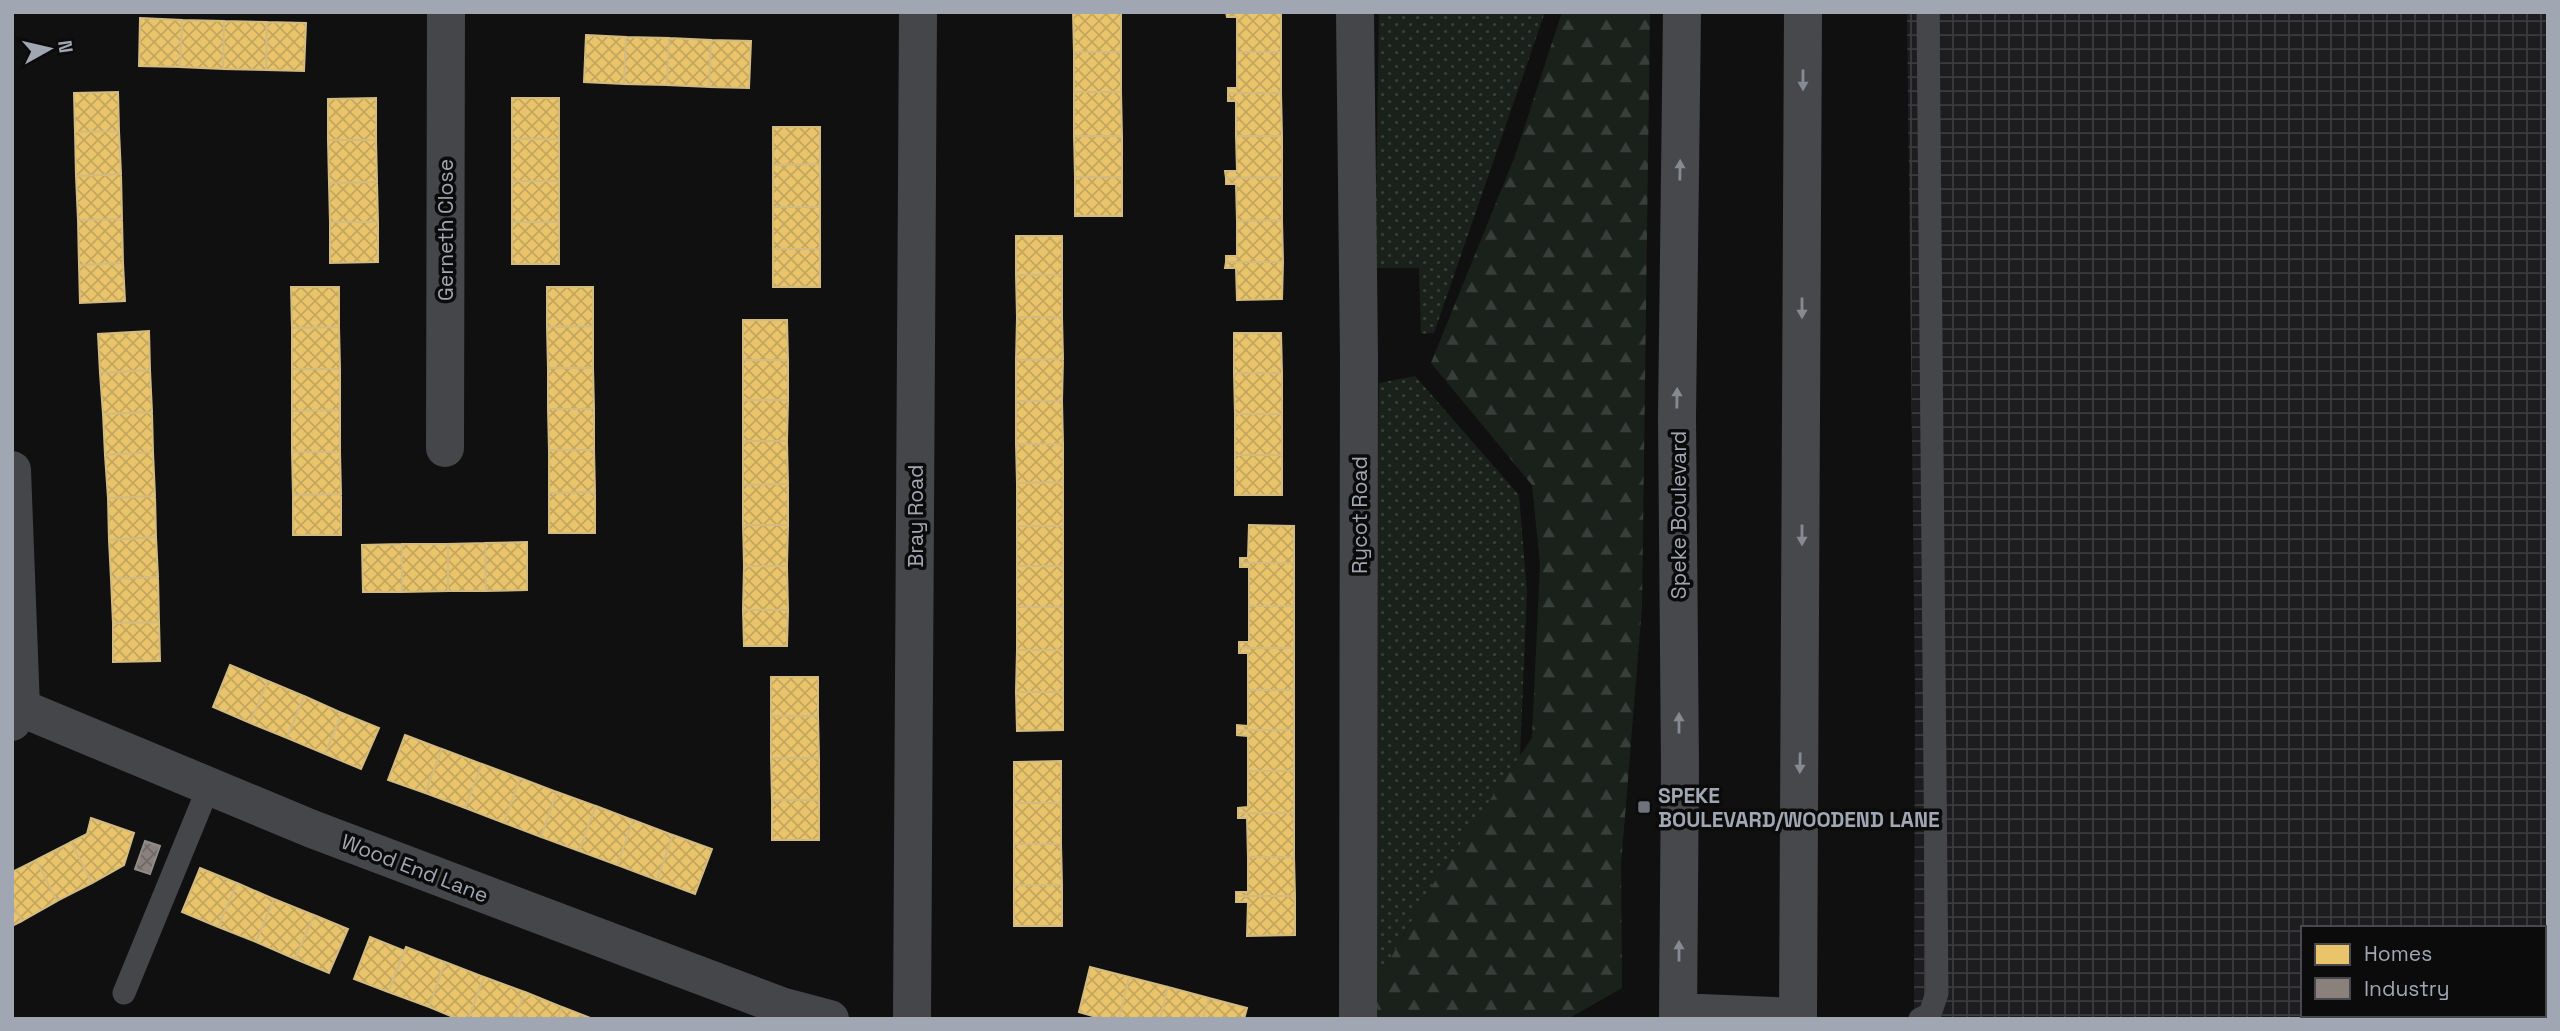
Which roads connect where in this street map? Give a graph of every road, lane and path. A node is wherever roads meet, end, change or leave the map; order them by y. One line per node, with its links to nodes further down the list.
1 (446, 12): 7 (street, Gerneth Close)
2 (918, 12): 15 (street, Bray Road)
3 (1355, 12): 16 (street, Rycot Road)
4 (1682, 12): 12 (highway, Speke Boulevard, one-way to 4)
5 (1803, 12): 13 (highway, one-way to 13)
6 (1928, 12): 17 (lane)
7 (445, 448)
8 (12, 470): 9 (street)
9 (17, 715): 10 (street, Wood End Lane)
10 (209, 786): 11 (lane); 14 (street, Wood End Lane)
11 (124, 993)
12 (1671, 1017): 13 (highway)
13 (1801, 1018)
14 (830, 1019)
15 (912, 1019)
16 (1358, 1019)
17 (1920, 1019)

